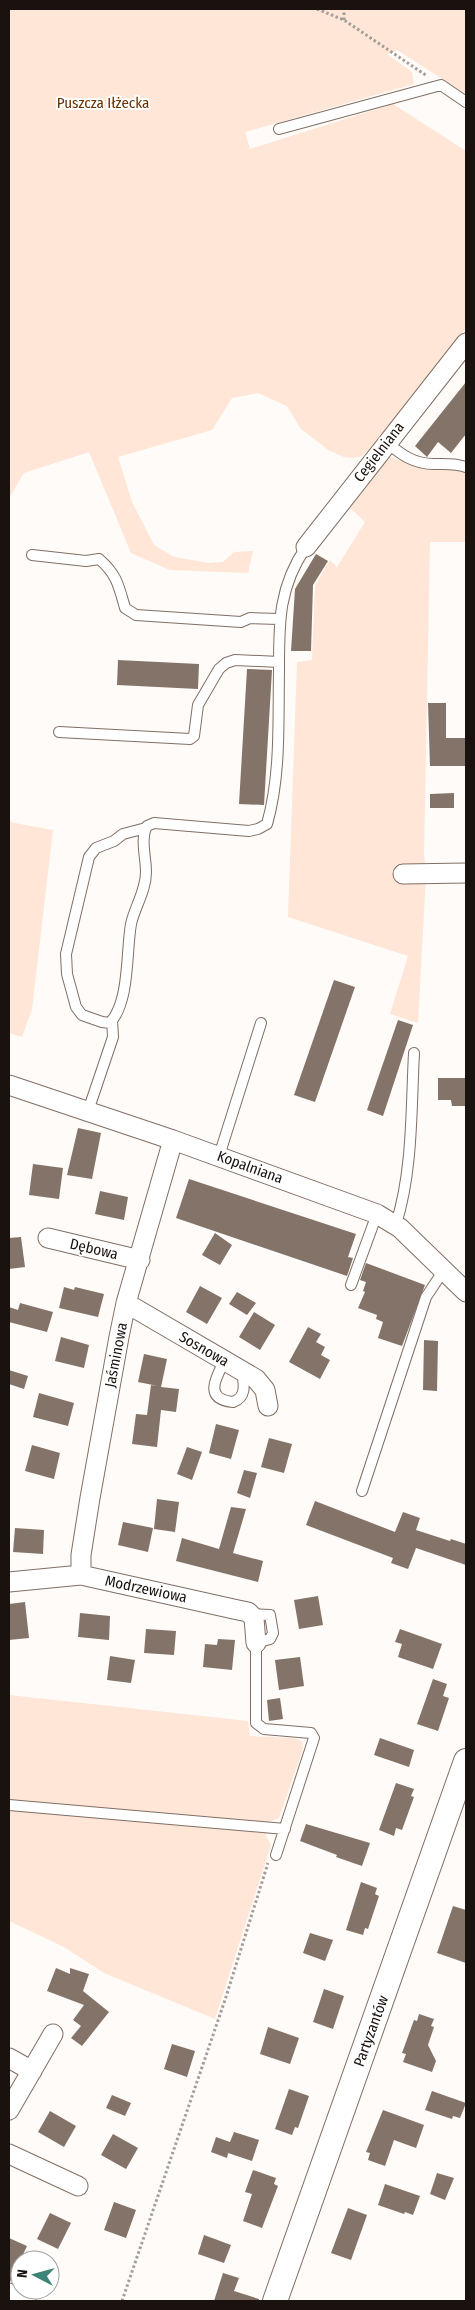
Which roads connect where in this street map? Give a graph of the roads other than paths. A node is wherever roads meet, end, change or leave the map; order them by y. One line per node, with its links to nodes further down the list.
1 (466, 102): 2 (lane)
2 (279, 129)
3 (466, 342): 4 (street, Cegielniana)
4 (387, 443): 5 (lane); 6 (street, Cegielniana)
5 (466, 467)
6 (306, 547): 8 (lane, Cegielniana)
7 (32, 555): 8 (lane)
8 (279, 619): 9 (lane, Cegielniana)
9 (279, 662): 10 (lane); 11 (lane, Cegielniana)
10 (59, 732)
11 (146, 828): 14 (lane); 14 (lane)
12 (466, 873): 13 (street)
13 (403, 874)
14 (112, 1020): 18 (lane)
15 (261, 1023): 20 (lane)
16 (414, 1053): 22 (lane)
17 (11, 1090): 18 (street, Kopalniana)
18 (88, 1112): 19 (street, Kopalniana)
19 (174, 1140): 20 (street, Kopalniana); 24 (street, Jaśminowa)
20 (219, 1156): 21 (street, Kopalniana)
21 (377, 1214): 22 (street, Kopalniana); 26 (lane)
22 (396, 1224): 25 (street, Kopalniana)
23 (48, 1238): 24 (street, Dębowa)
24 (140, 1260): 28 (street, Jaśminowa)
25 (444, 1270): 27 (street, Kopalniana); 32 (lane)
26 (351, 1285)
27 (466, 1292)
28 (126, 1303): 29 (street, Sosnowa); 33 (street, Jaśminowa)
29 (224, 1362): 30 (street, Sosnowa); 30 (lane)
30 (242, 1371): 31 (street, Sosnowa)
31 (268, 1406)
32 (362, 1491)
33 (81, 1575): 34 (street, Modrzewiowa); 35 (street, Modrzewiowa)
34 (9, 1582)
35 (256, 1643): 38 (lane)
36 (466, 1761): 48 (street, Partyzantów)
37 (9, 1805): 38 (lane)
38 (285, 1828): 39 (lane)
39 (277, 1851)
40 (53, 2034): 42 (street)
41 (9, 2058): 42 (street)
42 (32, 2071): 43 (street)
43 (9, 2110)
44 (9, 2154): 45 (street)
45 (78, 2186)
46 (9, 2293): 47 (street)
47 (26, 2301)
48 (275, 2301)

